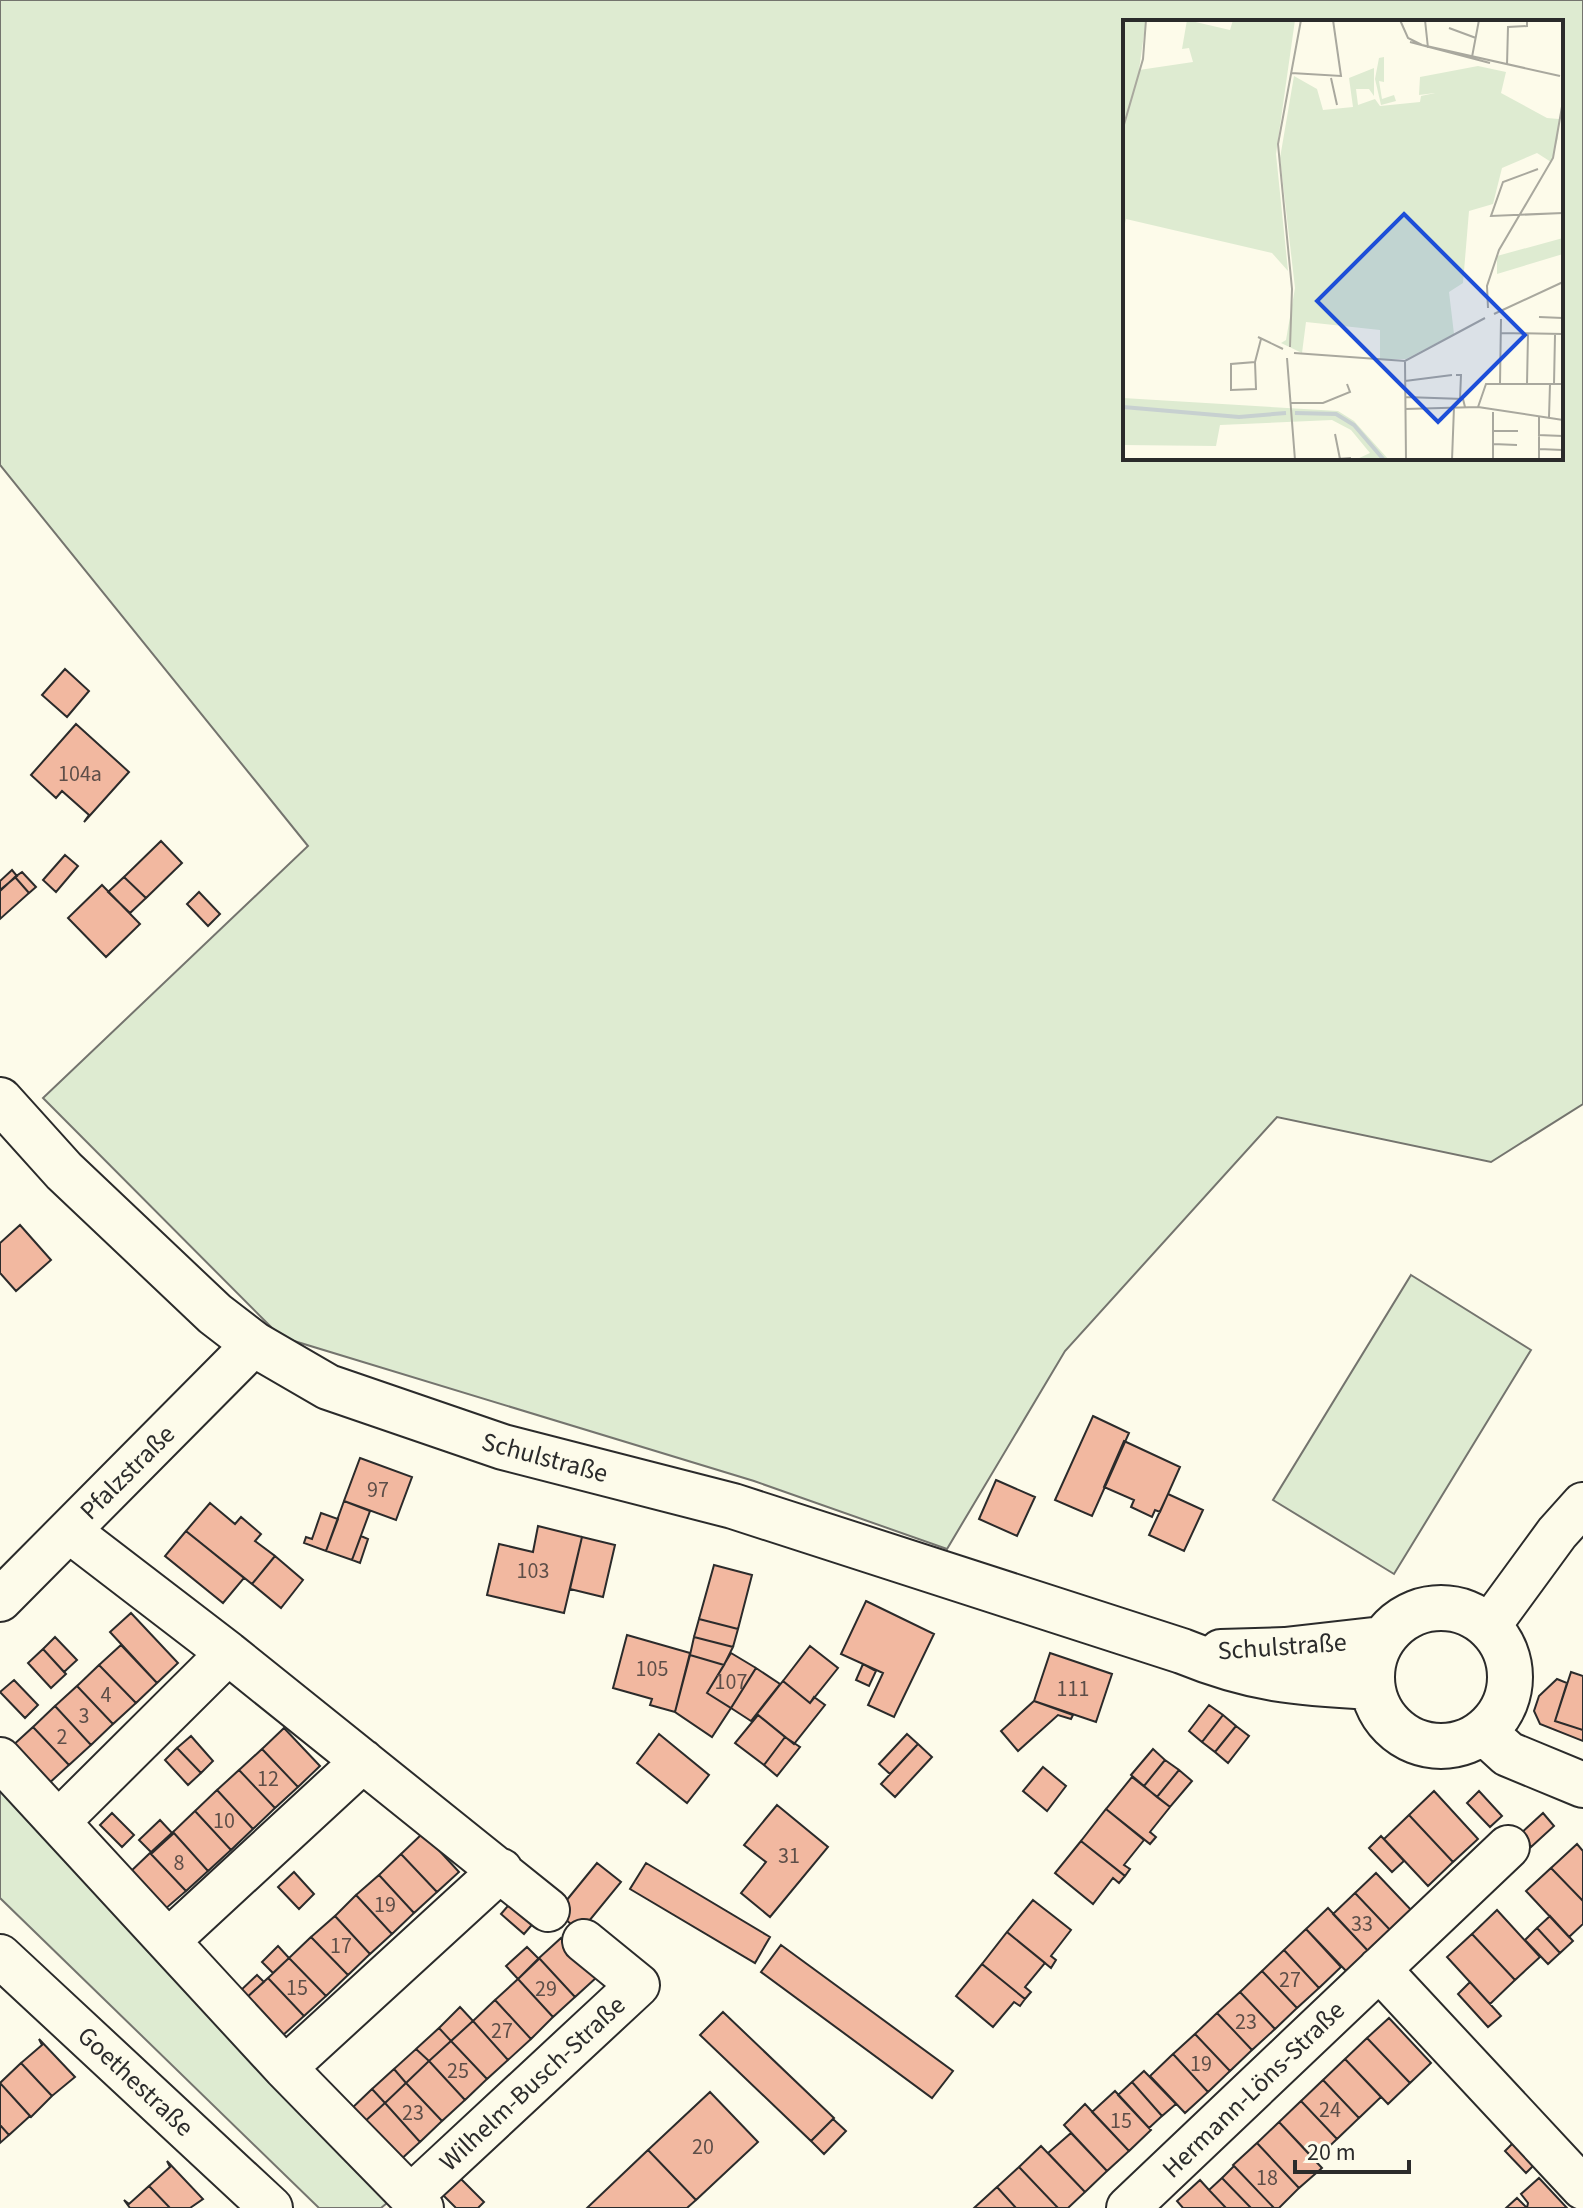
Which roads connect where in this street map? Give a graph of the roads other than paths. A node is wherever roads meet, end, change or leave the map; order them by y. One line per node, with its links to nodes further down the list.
1 (0, 1100): 2 (main road, Schulstraße)
2 (254, 1344): 4 (street, Pfalzstraße); 8 (main road, Schulstraße)
3 (1583, 1504): 6 (street)
4 (69, 1531): 5 (street, Pfalzstraße); 9 (street)
5 (0, 1600)
6 (1489, 1626): 7 (main road); 11 (main road)
7 (1382, 1639): 8 (main road, Schulstraße); 10 (main road)
8 (1182, 1651): 10 (main road, Schulstraße)
9 (228, 1653): 13 (street); 15 (street)
10 (1372, 1687): 11 (main road)
11 (1484, 1732): 14 (main road)
12 (0, 1759): 15 (street, Wilhelm-Busch-Straße)
13 (363, 1761): 17 (street); 19 (street)
14 (1583, 1785)
15 (58, 1822): 19 (street, Wilhelm-Busch-Straße)
16 (1508, 1847): 22 (street, Hermann-Löns-Straße)
17 (501, 1870): 18 (street); 23 (street)
18 (548, 1910)
19 (168, 1941): 23 (street, Wilhelm-Busch-Straße)
20 (584, 1941): 25 (street, Wilhelm-Busch-Straße)
21 (0, 1956): 26 (street, Goethestraße)
22 (1379, 1969): 24 (street); 27 (street, Hermann-Löns-Straße)
23 (285, 2068): 25 (street, Wilhelm-Busch-Straße)
24 (1583, 2188)
25 (416, 2202)
26 (271, 2208)
27 (1128, 2208)

